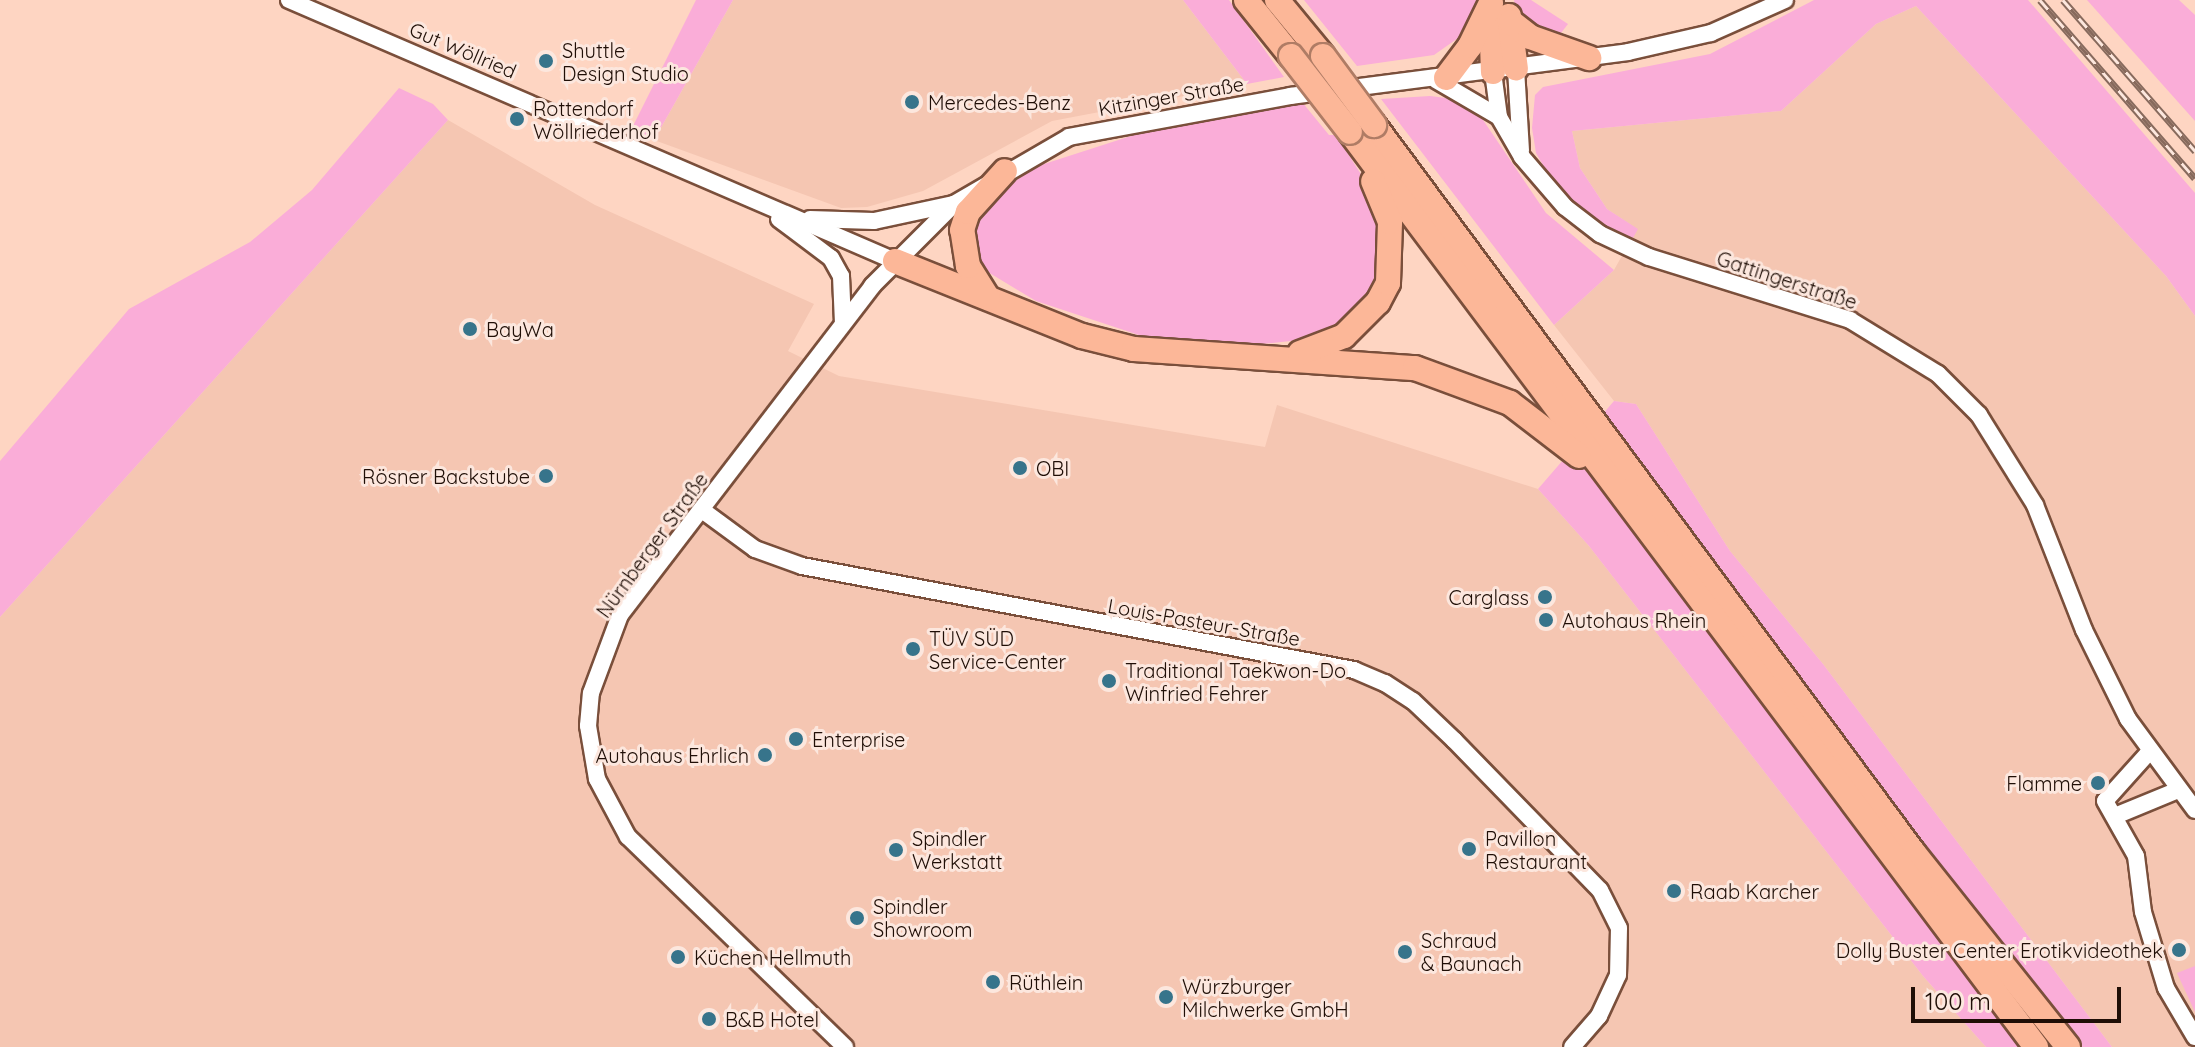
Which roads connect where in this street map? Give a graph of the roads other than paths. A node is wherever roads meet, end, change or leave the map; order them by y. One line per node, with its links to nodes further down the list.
1 (289, 0): 15 (street, Gut Wöllried)
2 (1246, 0): 12 (highway, bridge)
3 (1277, 0): 7 (highway)
4 (1296, 0): 7 (highway)
5 (1785, 0): 8 (street, Kitzinger Straße)
6 (1500, 6): 8 (highway); 9 (highway); 10 (highway)
7 (1323, 56): 32 (highway, bridge)
8 (1589, 58): 9 (street, Kitzinger Straße)
9 (1504, 70): 10 (street, Kitzinger Straße); 11 (street, Gattingerstraße); 13 (street)
10 (1440, 79): 11 (street); 14 (street, Kitzinger Straße)
11 (1499, 117): 13 (street, Gattingerstraße)
12 (1350, 132): 21 (highway); 22 (highway)
13 (1522, 157): 24 (street, Gattingerstraße)
14 (1005, 171): 16 (street, Kitzinger Straße); 19 (highway)
15 (748, 197): 17 (street); 20 (street)
16 (954, 204): 17 (street); 18 (street, Kitzinger Straße)
17 (798, 219): 18 (street)
18 (895, 261): 19 (highway); 20 (street, Nürnberger Straße)
19 (988, 298): 21 (highway)
20 (843, 323): 23 (street, Nürnberger Straße)
21 (1287, 357): 22 (highway)
22 (1621, 496): 31 (highway)
23 (702, 510): 29 (street, Nürnberger Straße); 30 (street, Louis-Pasteur-Straße)
24 (2150, 751): 25 (street, Gattingerstraße); 27 (street)
25 (2178, 790): 26 (street, Gattingerstraße); 27 (street)
26 (2195, 810)
27 (2115, 816): 28 (street)
28 (2195, 1037)
29 (845, 1047)
30 (1572, 1047)
31 (2036, 1047)
32 (2068, 1047)

